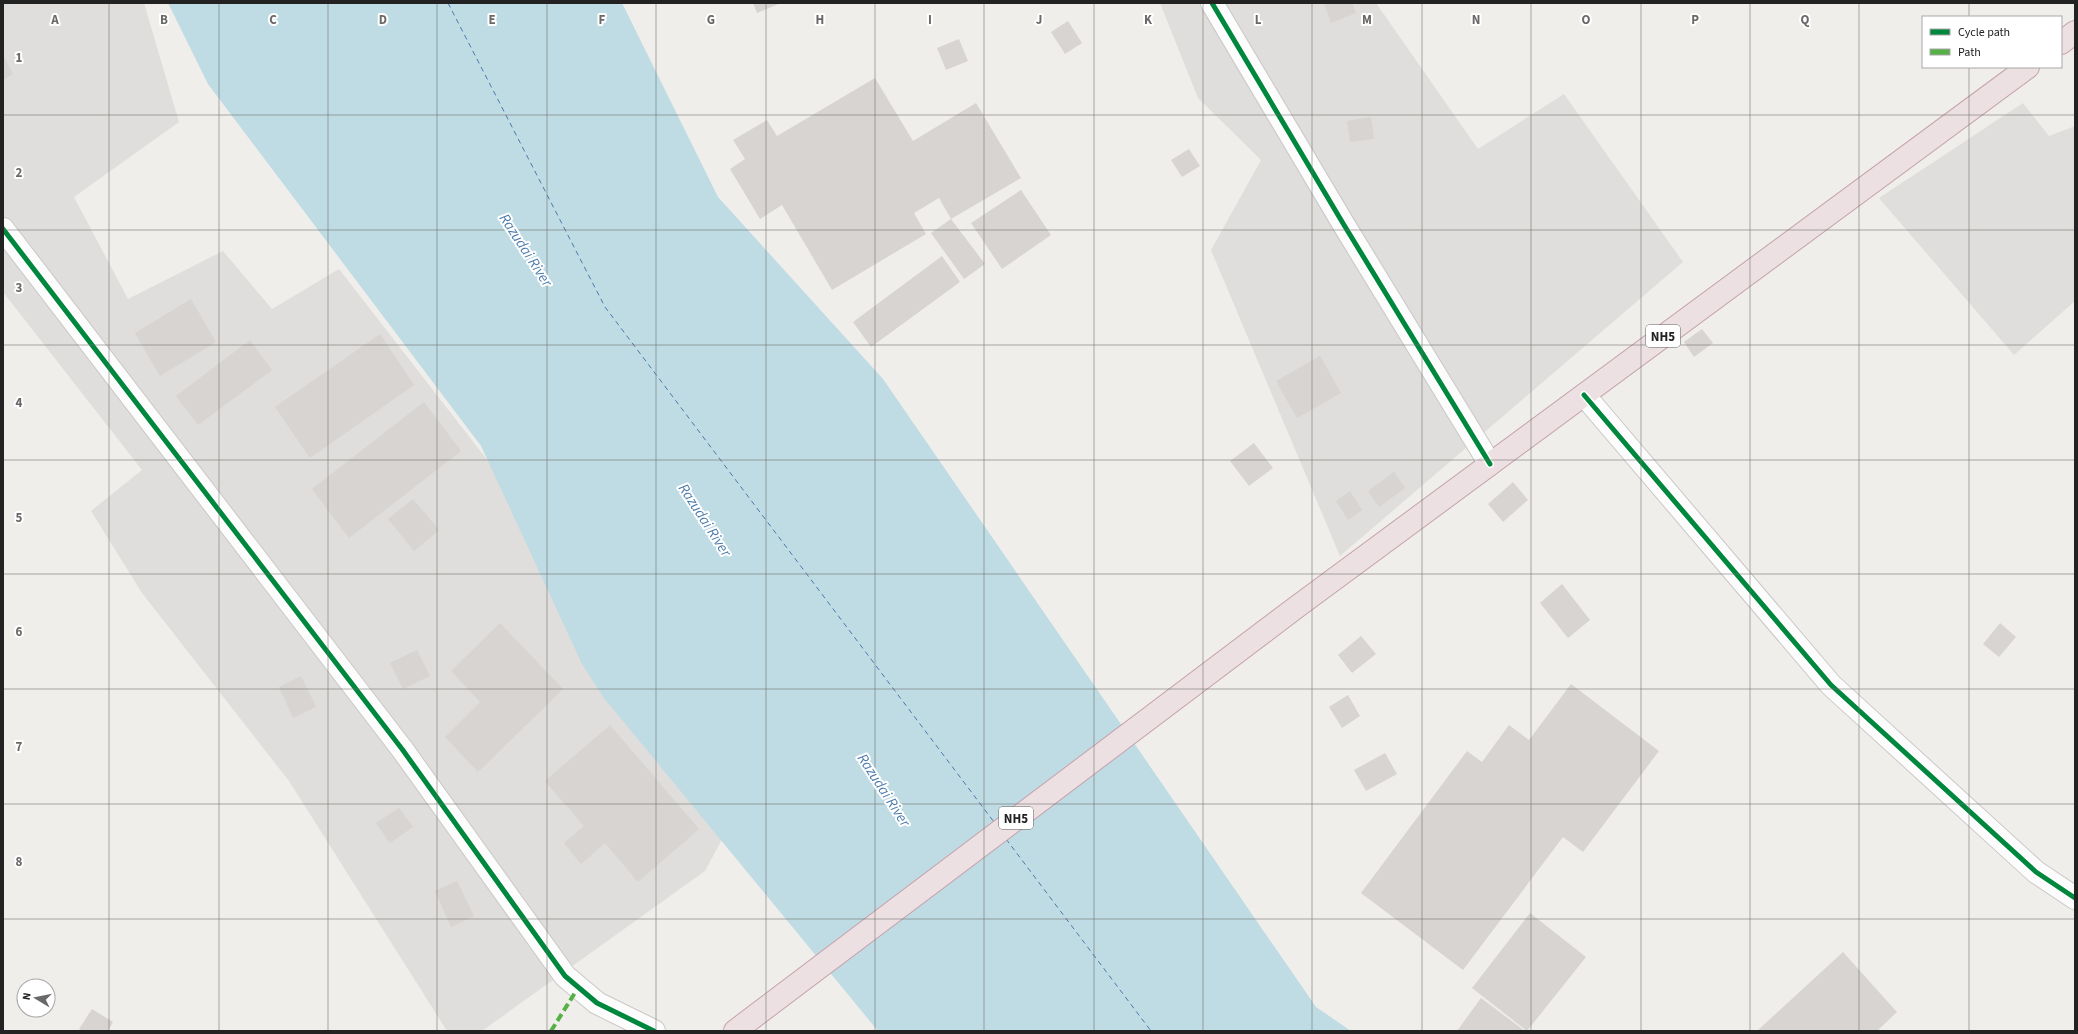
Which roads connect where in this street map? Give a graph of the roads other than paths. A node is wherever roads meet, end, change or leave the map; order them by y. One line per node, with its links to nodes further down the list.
1 (1212, 3): 7 (street)
2 (2075, 32): 3 (highway)
3 (2062, 41)
4 (2027, 68): 6 (highway, NH5)
5 (3, 230): 9 (street)
6 (1584, 395): 7 (highway, NH5); 8 (street)
7 (1490, 464): 10 (highway, NH5)
8 (2075, 898)
9 (654, 1031)
10 (735, 1031)

